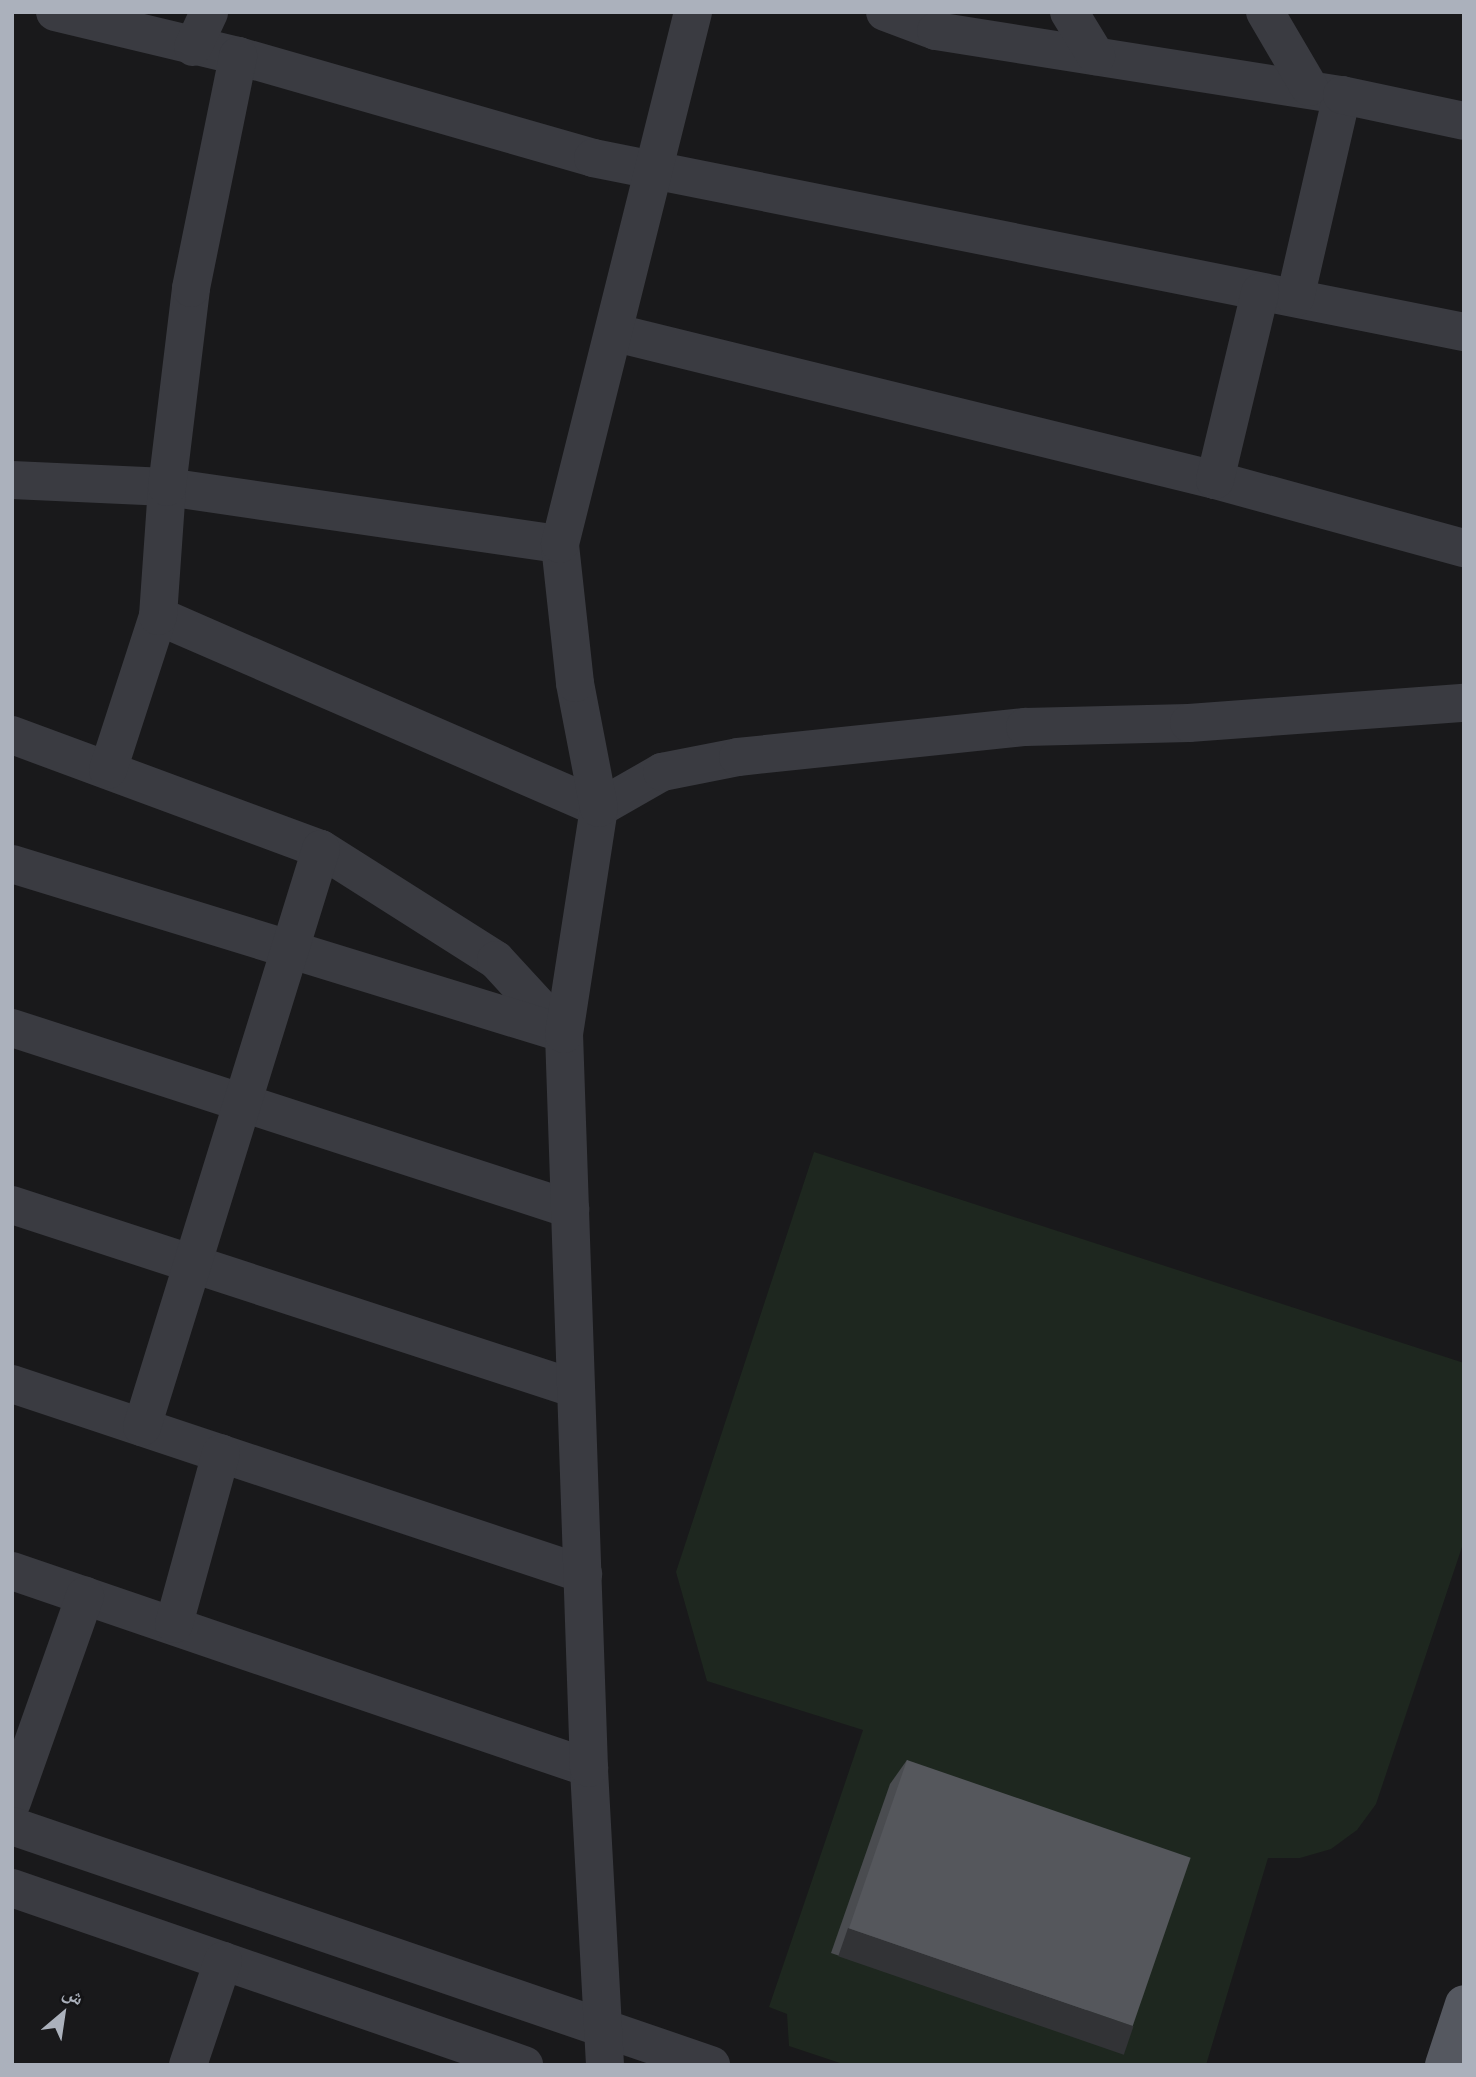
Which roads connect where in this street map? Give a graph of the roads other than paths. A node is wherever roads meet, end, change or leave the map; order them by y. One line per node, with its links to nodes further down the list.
1 (55, 12): 7 (street)
2 (209, 12): 7 (street)
3 (694, 12): 12 (street)
4 (885, 12): 9 (street)
5 (1069, 12): 9 (street)
6 (1265, 12): 10 (street)
7 (193, 47): 8 (street)
8 (238, 56): 12 (street); 18 (street)
9 (1096, 56): 10 (street)
10 (1326, 91): 11 (street); 13 (street)
11 (1464, 121)
12 (655, 172): 13 (street); 15 (street)
13 (1278, 295): 14 (street); 17 (street)
14 (1464, 332)
15 (615, 333): 17 (street); 19 (street)
16 (12, 480): 18 (street)
17 (1215, 480): 20 (street)
18 (167, 487): 19 (street); 21 (street)
19 (561, 544): 25 (street)
20 (1464, 548)
21 (158, 616): 24 (street); 25 (street)
22 (1464, 703): 25 (street)
23 (12, 735): 24 (street)
24 (108, 770): 26 (street)
25 (599, 808): 30 (street)
26 (321, 849): 28 (street); 30 (street)
27 (12, 864): 28 (street)
28 (291, 948): 30 (street); 31 (street)
29 (12, 1028): 31 (street)
30 (564, 1034): 33 (street)
31 (243, 1102): 33 (street); 34 (street)
32 (12, 1205): 34 (street)
33 (570, 1209): 36 (street)
34 (194, 1261): 36 (street); 37 (street)
35 (12, 1384): 37 (street)
36 (576, 1390): 40 (street)
37 (142, 1427): 38 (street)
38 (221, 1453): 40 (street); 42 (street)
39 (12, 1571): 41 (street)
40 (583, 1574): 43 (street)
41 (85, 1596): 42 (street); 44 (street)
42 (174, 1624): 43 (street)
43 (589, 1768): 49 (street)
44 (12, 1802)
45 (12, 1826): 49 (street)
46 (12, 1888): 47 (street)
47 (223, 1961): 50 (street); 51 (street)
48 (1464, 2004): 53 (main road)
49 (605, 2046): 52 (street)
50 (188, 2065)
51 (524, 2065)
52 (711, 2065)
53 (1444, 2065)

